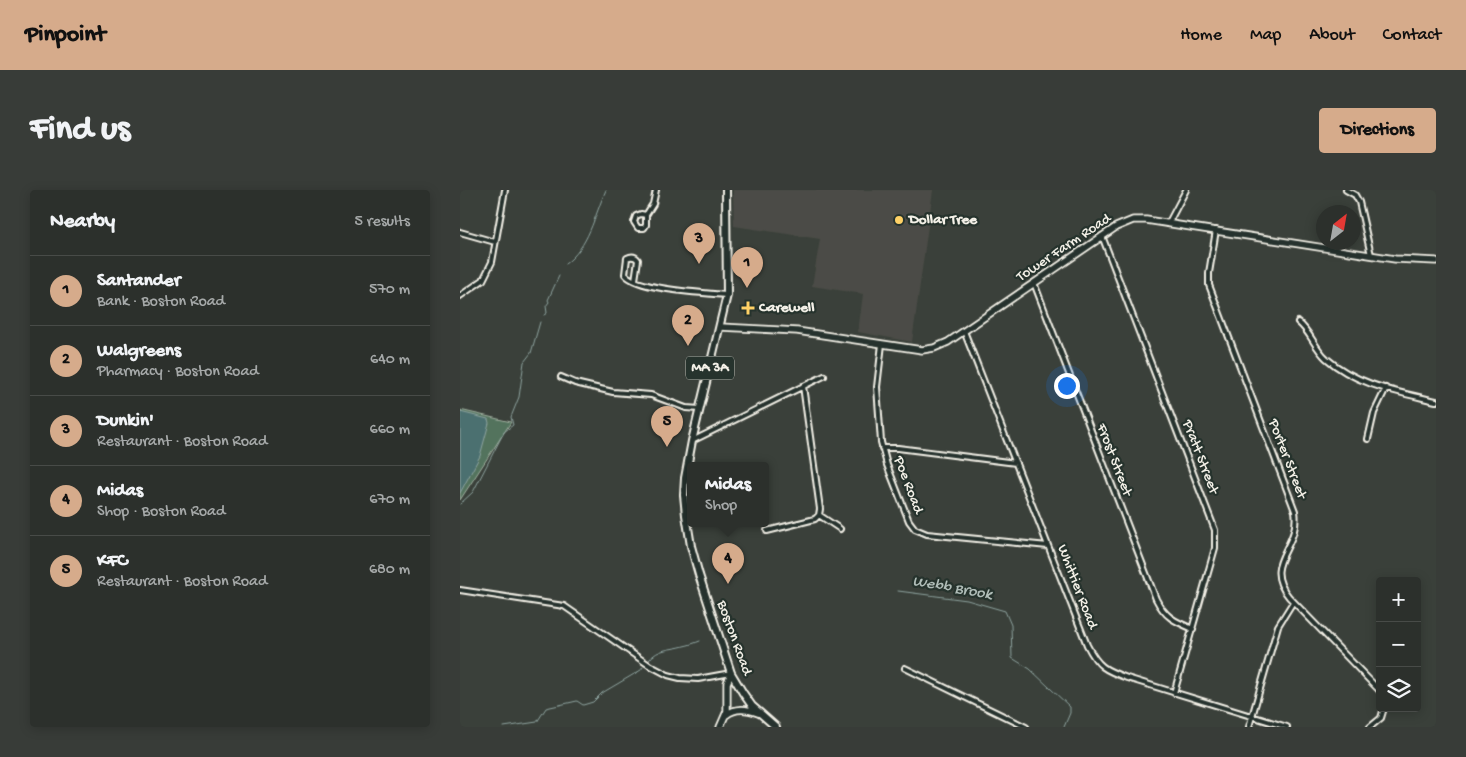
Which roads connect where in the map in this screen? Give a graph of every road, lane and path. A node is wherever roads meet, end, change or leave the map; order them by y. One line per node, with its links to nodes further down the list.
1 (505, 190): 11 (street)
2 (656, 190): 6 (street)
3 (726, 190): 16 (main road, Boston Road / MA 3A)
4 (1186, 190): 7 (street)
5 (1346, 190): 12 (street)
6 (646, 215)
7 (1168, 224): 8 (street, Tower Farm Road); 10 (street, Tower Farm Road)
8 (1216, 230): 12 (street, Tower Farm Road); 41 (street, Porter Street)
9 (460, 232): 11 (street)
10 (1102, 236): 15 (street, Tower Farm Road); 42 (street, Pratt Street)
11 (495, 242): 17 (street)
12 (1371, 255): 13 (street, Tower Farm Road)
13 (1436, 261)
14 (635, 280): 14 (street); 16 (street)
15 (1034, 283): 20 (street, Tower Farm Road); 42 (street, Frost Street)
16 (726, 295): 19 (main road, Boston Road / MA 3A)
17 (460, 296)
18 (1298, 322): 25 (street)
19 (720, 327): 21 (street, Tower Farm Road); 27 (main road, Boston Road / MA 3A)
20 (964, 331): 21 (street, Tower Farm Road); 32 (street, Whittier Road)
21 (882, 344): 30 (street, Poe Road)
22 (824, 376): 24 (street)
23 (561, 377): 27 (street)
24 (803, 386): 29 (street); 34 (street)
25 (1386, 388): 26 (street); 28 (street)
26 (1436, 401)
27 (700, 409): 29 (main road, Boston Road / MA 3A)
28 (1368, 439)
29 (692, 442): 31 (main road, Boston Road / MA 3A)
30 (882, 448): 32 (street); 39 (street, Poe Road)
31 (688, 462)
32 (1016, 462): 39 (street, Whittier Road)
33 (687, 468): 35 (main road, Boston Road / MA 3A)
34 (818, 515): 37 (street); 38 (street)
35 (687, 522)
36 (688, 527): 44 (main road, Boston Road / MA 3A)
37 (840, 529)
38 (767, 531)
39 (1048, 546): 46 (street, Whittier Road)
40 (460, 590): 44 (street)
41 (1294, 602): 45 (street, Porter Street); 50 (street)
42 (1193, 628): 46 (street, Pratt Street)
43 (904, 668): 51 (street)
44 (732, 673): 48 (main road, Boston Road / MA 3A); 49 (street)
45 (1376, 687)
46 (1174, 693): 50 (street, Whittier Road)
47 (1383, 712): 58 (street)
48 (758, 713): 49 (street); 53 (main road, Boston Road / MA 3A)
49 (726, 715): 52 (street)
50 (1252, 716): 56 (street); 57 (street, Whittier Road)
51 (1014, 722): 54 (street); 55 (street)
52 (720, 727)
53 (776, 727)
54 (1011, 727)
55 (1026, 727)
56 (1249, 727)
57 (1286, 727)
58 (1370, 727)

